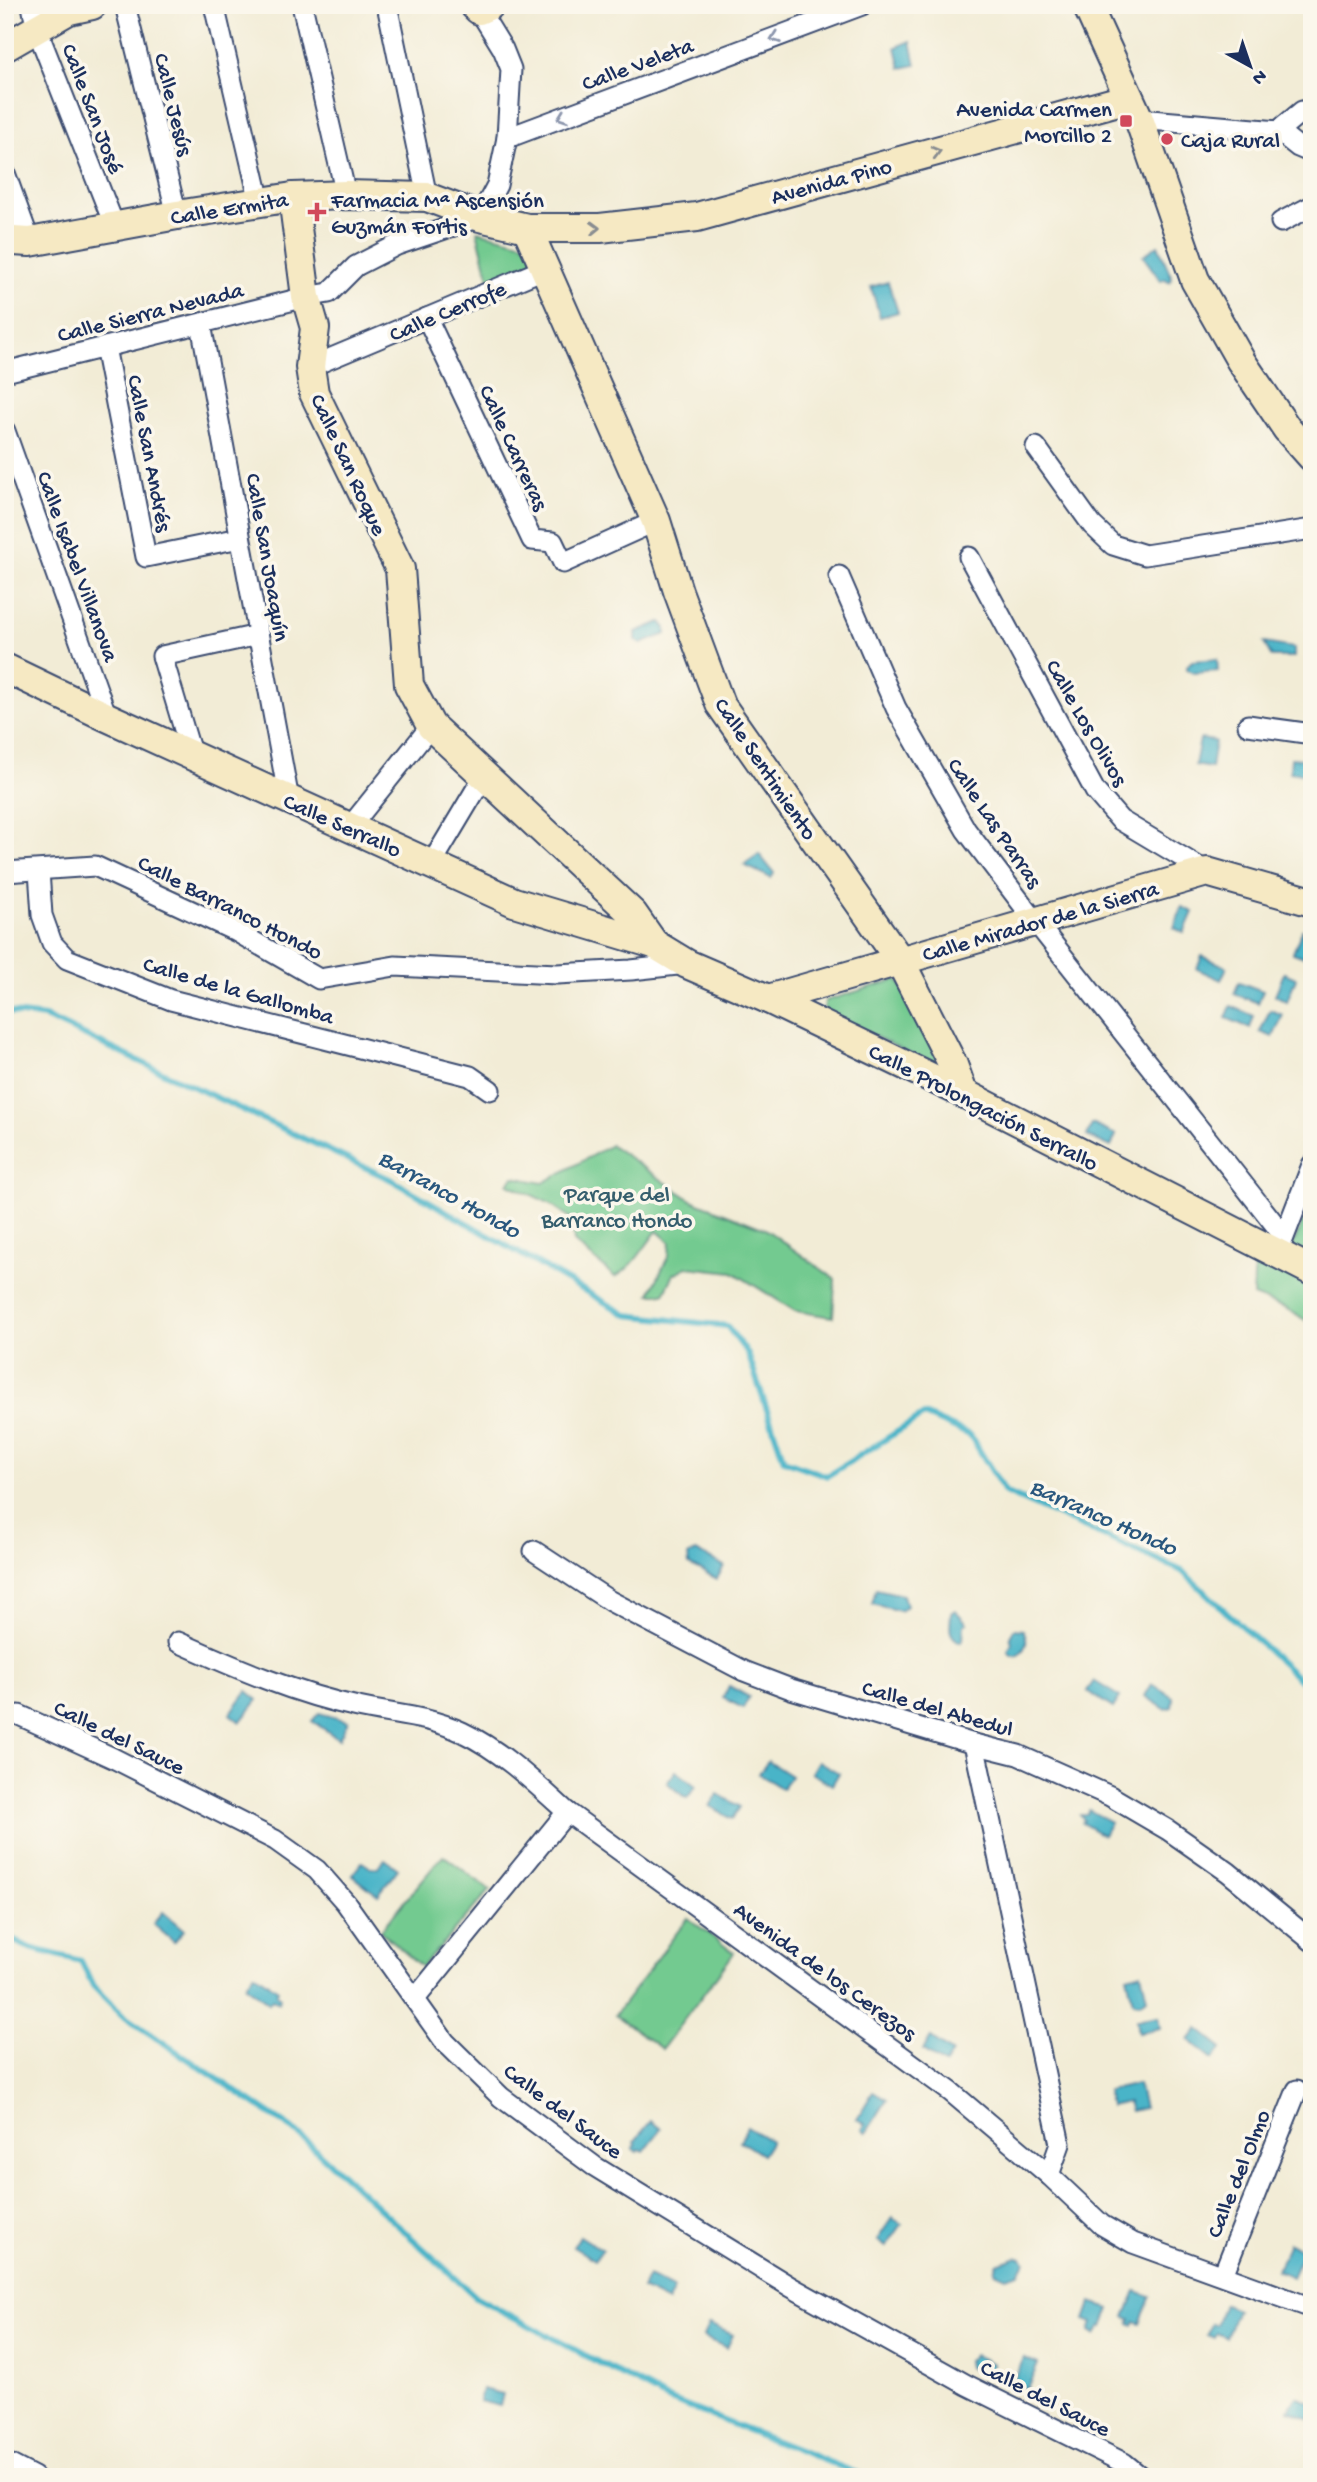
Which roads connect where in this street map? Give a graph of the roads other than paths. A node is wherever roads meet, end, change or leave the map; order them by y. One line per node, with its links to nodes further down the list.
1 (92, 5): 9 (street)
2 (125, 5): 22 (street, Calle Jesús)
3 (214, 5): 20 (street)
4 (302, 5): 17 (street)
5 (387, 5): 19 (street)
6 (862, 5): 14 (street, Calle Veleta, one-way to 14)
7 (1087, 5): 11 (street)
8 (481, 7): 14 (street)
9 (34, 16): 10 (street); 25 (street, Calle San José)
10 (5, 47)
11 (1134, 109): 13 (street); 26 (street, Avenida Pino, one-way to 11); 37 (street)
12 (1312, 109): 13 (street)
13 (1278, 131): 15 (street)
14 (507, 138): 23 (street)
15 (1312, 153)
16 (5, 173): 27 (street)
17 (346, 195): 18 (street, Calle Ermita); 19 (street, Calle Ermita)
18 (293, 197): 20 (street, Calle Ermita); 29 (street, Calle San Roque)
19 (427, 197): 23 (street, Calle Ermita)
20 (260, 202): 22 (street, Calle Ermita)
21 (1312, 206): 24 (street)
22 (177, 215): 25 (street, Calle Ermita)
23 (480, 217): 26 (street, Calle Ermita); 29 (street, Calle Sierra Nevada)
24 (1281, 222)
25 (115, 227): 27 (street, Calle Ermita)
26 (527, 228): 28 (street)
27 (13, 241)
28 (544, 269): 30 (street, Calle Cerrofe); 38 (street, Calle Sentimiento)
29 (306, 297): 31 (street, Calle Sierra Nevada); 33 (street, Calle San Roque)
30 (427, 318): 33 (street, Calle Cerrofe); 38 (street, Calle Carreras)
31 (201, 324): 32 (street, Calle Sierra Nevada); 40 (street, Calle San Joaquín)
32 (105, 347): 34 (street, Calle Sierra Nevada); 40 (street, Calle San Andrés)
33 (310, 368): 47 (street, Calle San Roque)
34 (5, 372)
35 (5, 431): 45 (street, Calle Isabel Villanova)
36 (1036, 447): 39 (street)
37 (1312, 457)
38 (656, 521): 60 (street, Calle Sentimiento)
39 (1312, 529)
40 (240, 538): 43 (street, Calle San Joaquín)
41 (969, 557): 56 (street, Calle Los Olivos)
42 (839, 576): 58 (street, Calle Las Parras)
43 (258, 635): 49 (street); 51 (street, Calle San Joaquín)
44 (5, 668): 45 (street, Calle Serrallo)
45 (107, 717): 49 (street, Calle Serrallo)
46 (1248, 725): 48 (street)
47 (431, 726): 50 (street, Calle San Roque); 52 (street)
48 (1312, 734)
49 (192, 755): 51 (street, Calle Serrallo)
50 (484, 776): 53 (street); 59 (street, Calle San Roque)
51 (289, 800): 52 (street, Calle Serrallo)
52 (350, 827): 53 (street, Calle Serrallo)
53 (432, 863): 59 (street, Calle Serrallo)
54 (39, 871): 55 (street, Calle Barranco Hondo); 61 (street, Calle Barranco Hondo); 63 (street, Calle de la Gallomba)
55 (5, 872)
56 (1207, 872): 57 (street); 58 (street, Calle Mirador de la Sierra)
57 (1312, 902)
58 (1035, 921): 60 (street, Calle Mirador de la Sierra); 66 (street, Calle Las Parras)
59 (654, 944): 61 (street, Calle Serrallo)
60 (899, 960): 62 (street, Calle Mirador de la Sierra); 64 (street, Calle Sentimiento)
61 (687, 964): 62 (street, Calle Prolongación Serrallo)
62 (768, 999): 64 (street, Calle Prolongación Serrallo)
63 (490, 1090)
64 (962, 1093): 66 (street, Calle Prolongación Serrallo)
65 (1312, 1165): 66 (street)
66 (1281, 1244): 67 (street, Calle Prolongación Serrallo)
67 (1312, 1271)
68 (534, 1551): 71 (street, Calle del Abedul)
69 (178, 1642): 72 (street, Avenida de los Cerezos)
70 (19, 1715): 74 (street, Calle del Sauce)
71 (974, 1744): 73 (street, Calle del Abedul); 76 (street)
72 (567, 1812): 74 (street); 76 (street, Avenida de los Cerezos)
73 (1312, 1941)
74 (415, 1999): 81 (street, Calle del Sauce)
75 (1297, 2090): 77 (street, Calle del Olmo)
76 (1049, 2175): 77 (street, Avenida de los Cerezos)
77 (1223, 2274): 78 (street, Avenida de los Cerezos)
78 (1312, 2308)
79 (5, 2462): 80 (street)
80 (34, 2477)
81 (1140, 2477)

